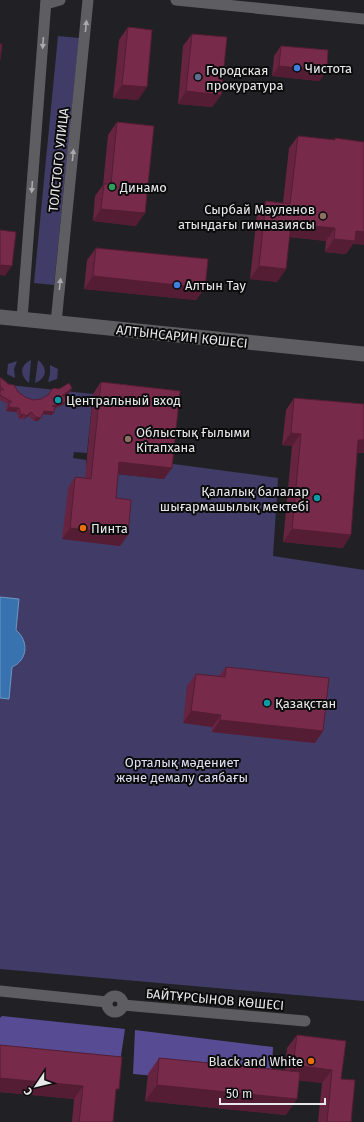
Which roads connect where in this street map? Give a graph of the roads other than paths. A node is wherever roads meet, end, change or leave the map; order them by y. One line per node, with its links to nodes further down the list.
1 (60, 0): 4 (street)
2 (88, 0): 8 (street, ТОЛСТОГО УЛИЦА, one-way to 2)
3 (176, 0): 5 (street)
4 (46, 2): 7 (street, ТОЛСТОГО УЛИЦА, one-way to 7)
5 (364, 19)
6 (0, 317): 7 (street, АЛТЫНСАРИН КӨШЕСІ)
7 (22, 319): 8 (street, АЛТЫНСАРИН КӨШЕСІ)
8 (56, 323): 9 (street, АЛТЫНСАРИН КӨШЕСІ)
9 (364, 354)
10 (0, 991): 11 (street, БАЙТҰРСЫНОВ КӨШЕСІ)
11 (305, 1021)

